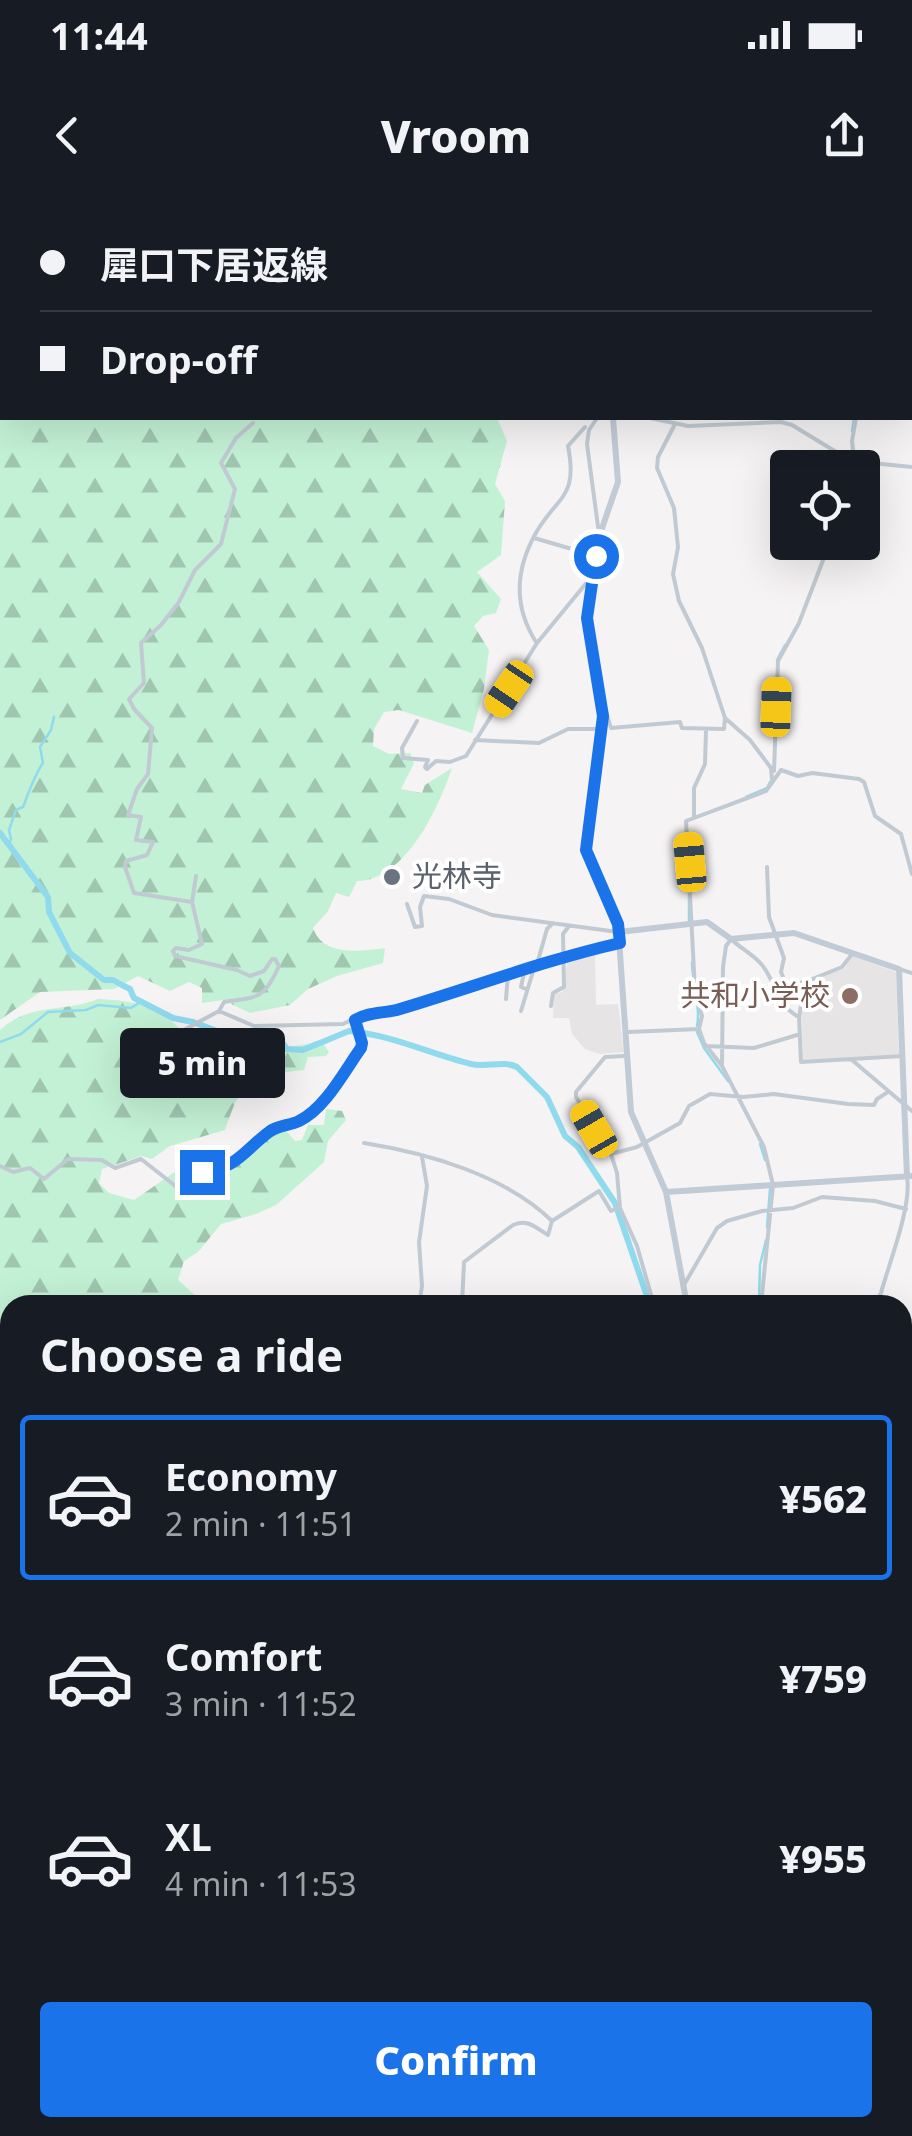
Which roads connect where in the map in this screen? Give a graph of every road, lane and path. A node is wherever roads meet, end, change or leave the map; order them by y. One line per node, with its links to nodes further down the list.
1 (582, 420): 10 (street)
2 (595, 420): 10 (street)
3 (613, 420): 15 (main road)
4 (656, 420): 9 (street)
5 (735, 420): 8 (street)
6 (856, 420): 12 (street)
7 (252, 423): 32 (street)
8 (736, 425): 9 (street); 11 (street)
9 (674, 426): 22 (street)
10 (587, 429): 15 (street); 16 (street)
11 (832, 450)
12 (852, 450)
13 (880, 465): 14 (street)
14 (912, 467)
15 (600, 537): 17 (main road)
16 (534, 538): 17 (street); 20 (street)
17 (596, 556): 19 (main road)
18 (823, 560): 27 (street)
19 (591, 578): 20 (street); 21 (main road)
20 (537, 643): 26 (street)
21 (603, 704): 24 (main road); 25 (street)
22 (725, 718): 25 (street); 27 (street)
23 (417, 721): 26 (street)
24 (602, 729): 26 (street); 37 (main road)
25 (706, 730): 28 (street)
26 (475, 740)
27 (772, 780): 28 (street); 30 (street)
28 (694, 817): 35 (street)
29 (767, 867): 38 (street)
30 (912, 874)
31 (196, 876): 32 (street)
32 (192, 902): 54 (street)
33 (407, 904): 34 (street)
34 (553, 923): 36 (street); 43 (street)
35 (691, 923): 37 (main road); 39 (main road); 58 (street)
36 (569, 926): 37 (street); 42 (street)
37 (620, 932): 40 (main road)
38 (776, 935): 39 (main road); 41 (main road); 49 (street)
39 (731, 939): 50 (street); 63 (street)
40 (620, 943): 42 (street); 60 (main road)
41 (854, 953): 45 (main road); 48 (street)
42 (562, 957): 43 (street); 53 (street)
43 (536, 964): 44 (street); 51 (street)
44 (525, 968): 47 (street); 51 (street)
45 (900, 969): 46 (street); 65 (main road)
46 (912, 972)
47 (508, 974): 52 (street); 57 (street)
48 (805, 982): 49 (street); 56 (street)
49 (786, 984): 50 (street)
50 (772, 987): 56 (street)
51 (527, 990): 55 (street)
52 (506, 999)
53 (552, 1006)
54 (220, 1011): 57 (street); 59 (street)
55 (521, 1012)
56 (799, 1016): 61 (street)
57 (355, 1020): 76 (street)
58 (699, 1029): 60 (street); 62 (street)
59 (184, 1030)
60 (625, 1032): 64 (main road)
61 (800, 1034): 63 (street); 66 (street)
62 (705, 1046): 63 (street); 67 (street)
63 (722, 1046): 67 (street)
64 (627, 1056): 73 (main road); 74 (street)
65 (902, 1056): 66 (street); 70 (main road)
66 (852, 1060): 68 (street)
67 (722, 1066): 69 (street)
68 (888, 1092): 69 (street); 70 (street)
69 (738, 1095): 73 (street); 78 (street)
70 (904, 1106): 71 (street); 77 (main road)
71 (912, 1111)
72 (364, 1142): 75 (street)
73 (645, 1143): 74 (street); 79 (main road)
74 (611, 1154): 80 (street)
75 (422, 1156): 83 (street); 85 (street)
76 (0, 1166)
77 (910, 1176): 78 (main road); 81 (street)
78 (773, 1185): 79 (main road); 82 (street)
79 (666, 1192): 84 (main road)
80 (616, 1209): 83 (street); 87 (street)
81 (906, 1209): 82 (street); 90 (street)
82 (768, 1211): 84 (street); 89 (street)
83 (552, 1221): 86 (street)
84 (684, 1285): 88 (main road)
85 (421, 1295)
86 (462, 1295)
87 (651, 1295)
88 (686, 1295)
89 (762, 1295)
90 (880, 1295)

